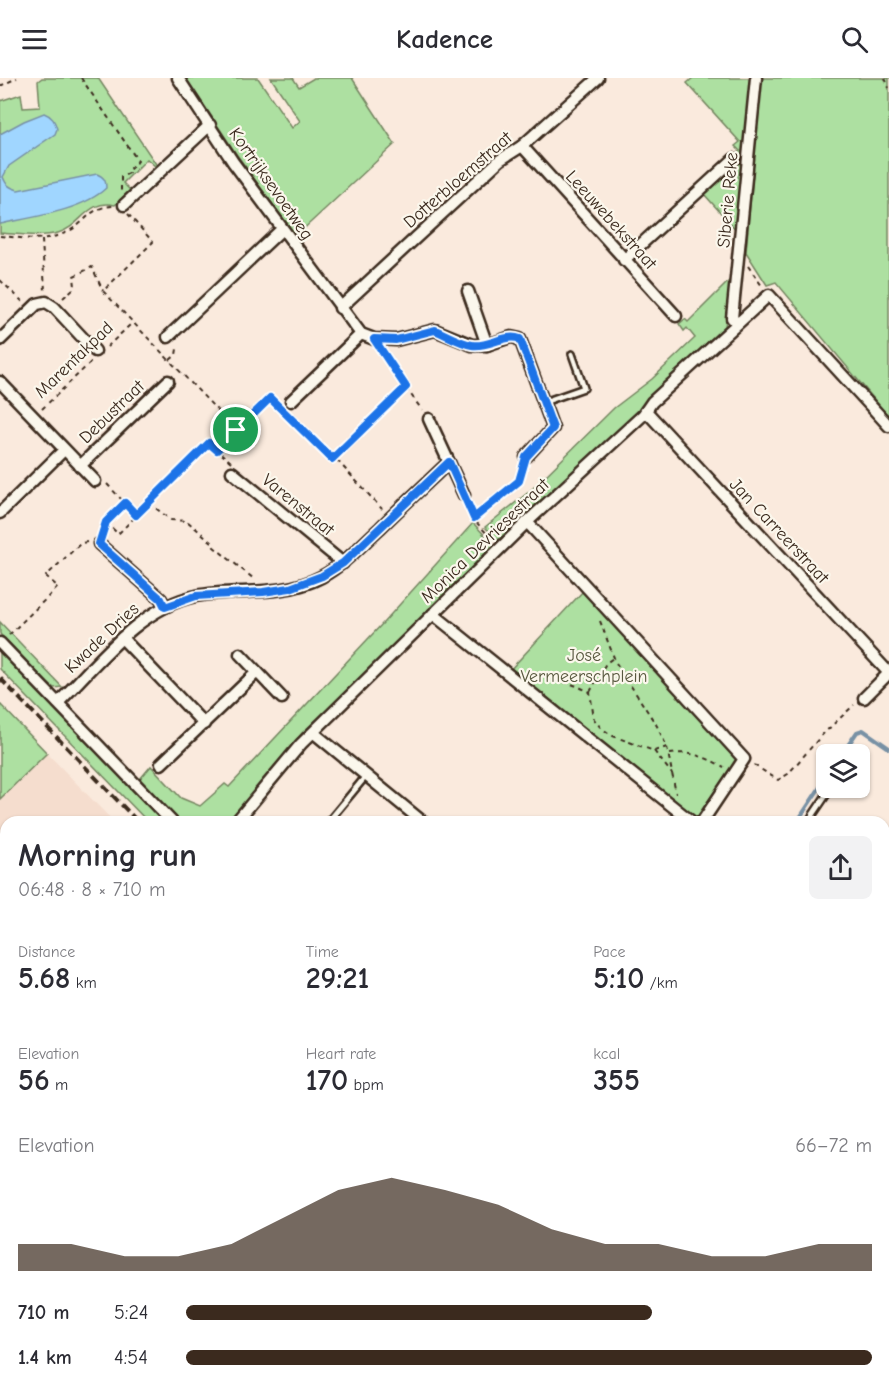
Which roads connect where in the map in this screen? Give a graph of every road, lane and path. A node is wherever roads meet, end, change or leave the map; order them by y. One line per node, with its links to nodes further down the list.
1 (17, 78): 7 (path)
2 (81, 78): 12 (path)
3 (178, 78): 9 (street, Kortrijksevoetweg)
4 (598, 78): 10 (street, Dotterbloemstraat)
5 (756, 78): 16 (street, Siberie Reke)
6 (885, 78): 8 (path)
7 (0, 86)
8 (889, 88)
9 (210, 125): 12 (street); 13 (street, Kortrijksevoetweg)
10 (522, 146): 17 (street, Leeuwebekstraat); 23 (street, Dotterbloemstraat)
11 (734, 159): 17 (street)
12 (123, 205): 15 (path); 19 (path)
13 (282, 229): 23 (street, Kortrijksevoetweg); 29 (street)
14 (0, 236): 15 (path)
15 (42, 240): 22 (path)
16 (740, 247): 21 (path); 27 (street, Siberie Reke)
17 (624, 260): 25 (street, Leeuwebekstraat)
18 (0, 280): 24 (path)
19 (103, 291): 22 (path); 26 (path)
20 (468, 291): 32 (street)
21 (769, 295): 27 (street, Monica Devriesestraat); 44 (street)
22 (50, 304): 24 (street); 34 (street)
23 (340, 308): 28 (street, Kortrijksevoetweg)
24 (31, 310): 31 (street)
25 (676, 316)
26 (133, 322): 33 (path, Marentakpad); 45 (path)
27 (738, 323): 41 (street, Monica Devriesestraat)
28 (361, 334): 30 (street); 39 (street)
29 (168, 337)
30 (374, 339): 32 (street); 38 (path)
31 (0, 340)
32 (487, 345): 40 (street)
33 (107, 346)
34 (97, 352): 42 (path, Marentakpad)
35 (572, 354): 40 (lane)
36 (168, 381): 51 (street, Debustraat)
37 (0, 382): 42 (street, Debustraat)
38 (406, 387): 43 (path); 48 (path)
39 (291, 400)
40 (544, 402): 49 (street)
41 (646, 411): 62 (street, Monica Devriesestraat); 75 (street, Jan Carreerstraat)
42 (33, 417): 46 (street, Debustraat)
43 (429, 419): 50 (street)
44 (889, 426)
45 (236, 430): 47 (path); 48 (path)
46 (64, 450): 51 (street, Debustraat); 57 (street)
47 (217, 450): 52 (path); 56 (path)
48 (334, 456): 59 (path)
49 (526, 457): 60 (path)
50 (449, 462): 54 (street); 59 (street, Kwade Dries)
51 (80, 466): 53 (street, Debustraat)
52 (232, 472): 65 (street, Varenstraat)
53 (95, 482): 55 (path)
54 (464, 495): 60 (path)
55 (125, 503): 58 (path); 61 (path)
56 (149, 503): 58 (path); 66 (path)
57 (0, 513)
58 (136, 515): 61 (path)
59 (390, 517): 65 (street, Kwade Dries)
60 (474, 518): 64 (path)
61 (106, 522): 63 (path)
62 (527, 522): 64 (street, Monica Devriesestraat); 86 (street)
63 (99, 544): 67 (street); 71 (path)
64 (501, 548): 68 (street, Monica Devriesestraat)
65 (343, 563): 66 (street, Kwade Dries)
66 (255, 593): 67 (street, Kwade Dries)
67 (165, 607): 70 (street, Kwade Dries)
68 (433, 614): 76 (street); 82 (street, Monica Devriesestraat)
69 (599, 616): 73 (path)
70 (122, 638): 80 (street, Kwade Dries); 81 (street)
71 (0, 643): 80 (street)
72 (240, 654): 74 (street)
73 (613, 658): 77 (path); 83 (path)
74 (257, 672): 78 (street); 81 (street)
75 (889, 673): 79 (street)
76 (512, 679): 77 (path); 92 (street)
77 (590, 692): 84 (path)
78 (282, 698)
79 (864, 698): 86 (path)
80 (58, 703): 93 (street)
81 (204, 724): 87 (street)
82 (314, 733): 90 (street); 94 (street, Monica Devriesestraat)
83 (667, 747): 84 (path); 85 (path)
84 (654, 751): 88 (path)
85 (670, 754): 88 (path); 89 (path)
86 (744, 759): 89 (street)
87 (161, 764)
88 (672, 774): 92 (path)
89 (735, 775): 98 (street)
90 (366, 776): 95 (lane); 96 (street)
91 (824, 798): 99 (lane)
92 (673, 808): 97 (street)
93 (166, 816)
94 (241, 816)
95 (333, 816)
96 (415, 816)
97 (684, 816)
98 (706, 816)
99 (812, 816)

